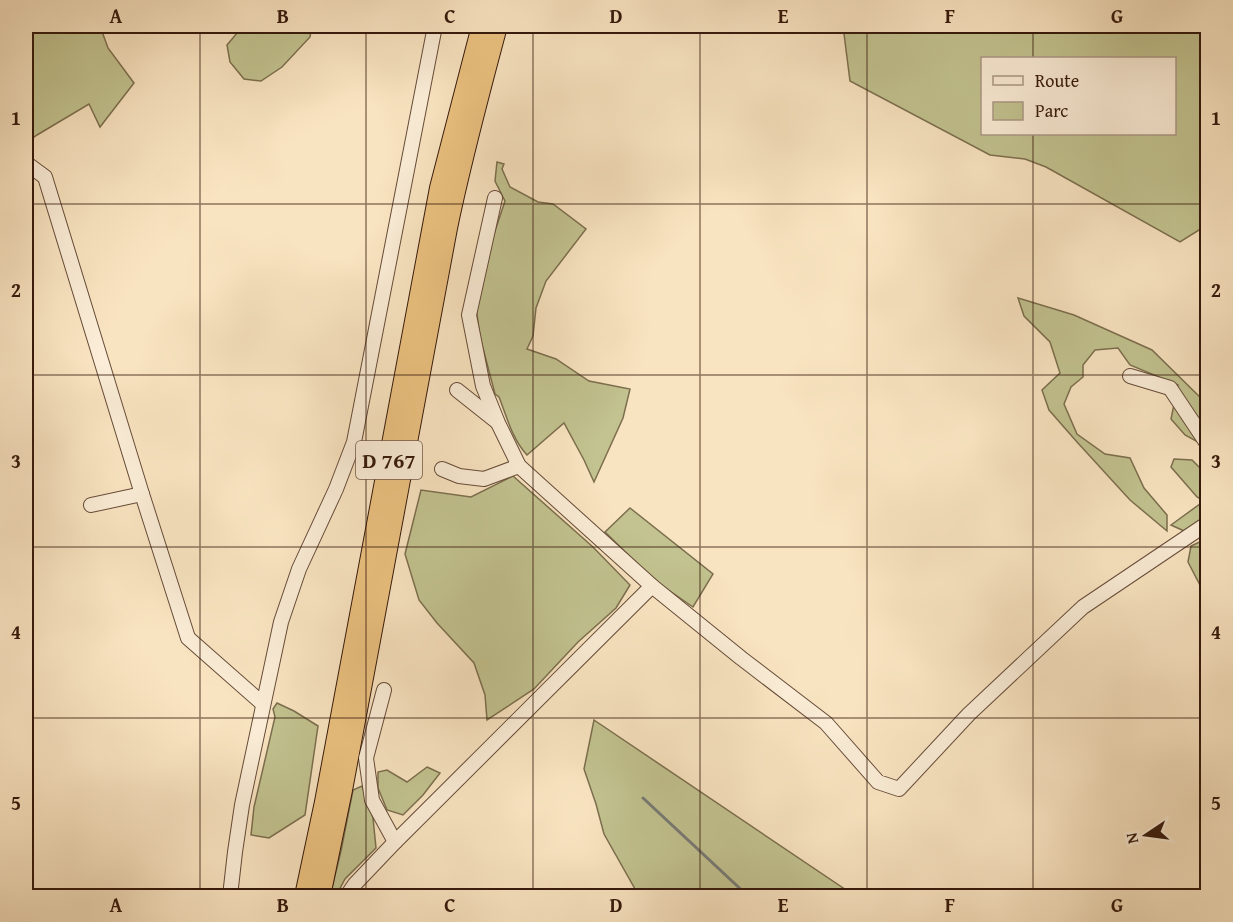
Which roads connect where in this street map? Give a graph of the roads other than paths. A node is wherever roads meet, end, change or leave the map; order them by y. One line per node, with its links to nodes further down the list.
1 (435, 26): 17 (street)
2 (482, 26): 20 (highway, D 767)
3 (497, 26): 21 (highway, D 767)
4 (26, 163): 12 (street)
5 (495, 198): 8 (street)
6 (1130, 376): 9 (street)
7 (457, 390): 8 (street)
8 (498, 423): 10 (street)
9 (1208, 445)
10 (519, 466): 11 (street); 15 (street)
11 (442, 469)
12 (142, 494): 13 (street); 17 (street)
13 (91, 505)
14 (1208, 523): 15 (street)
15 (652, 586): 18 (street)
16 (384, 690): 18 (street)
17 (263, 704): 19 (street)
18 (394, 842): 22 (street)
19 (230, 897)
20 (305, 897)
21 (320, 897)
22 (346, 897)

